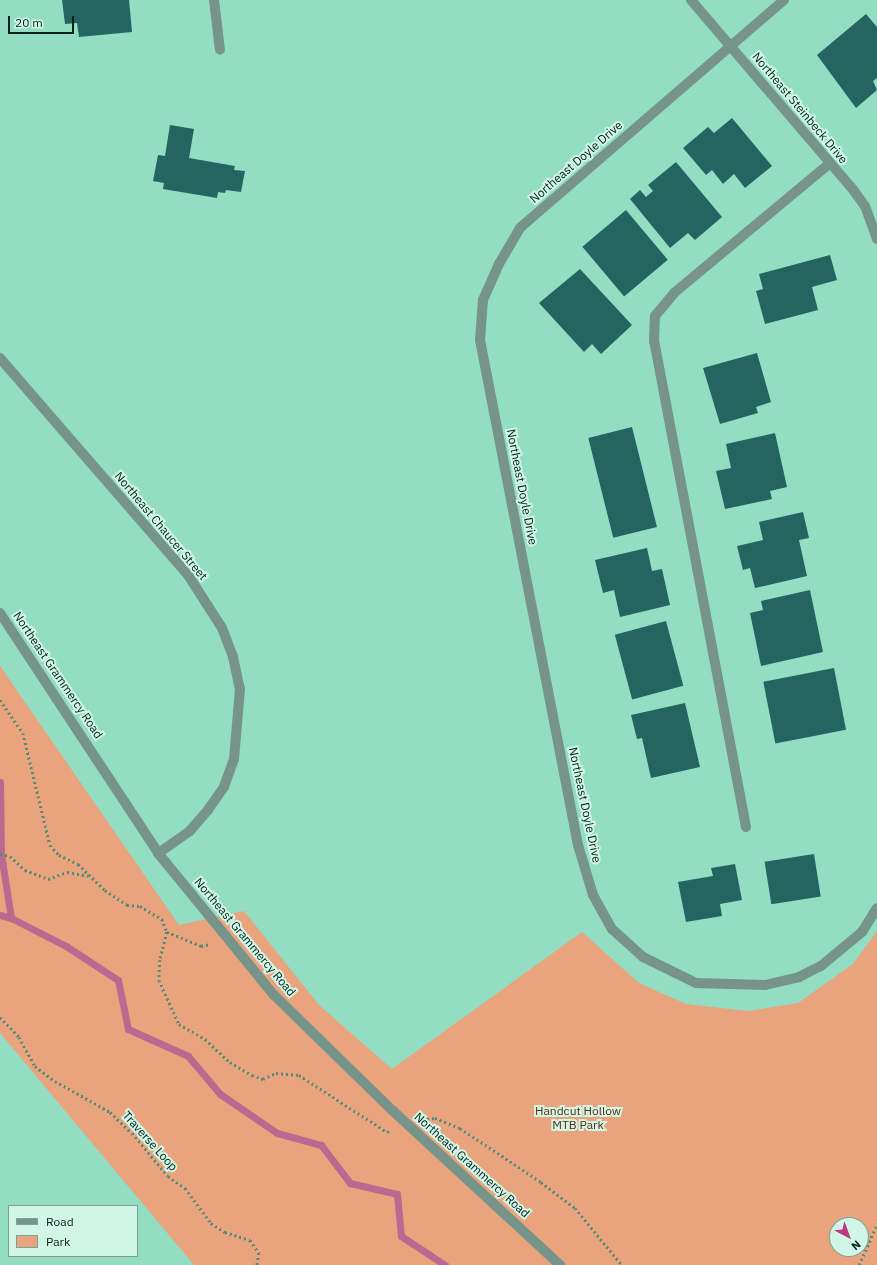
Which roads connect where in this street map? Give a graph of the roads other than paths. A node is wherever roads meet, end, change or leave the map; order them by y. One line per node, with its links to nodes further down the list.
1 (214, 0): 5 (street)
2 (691, 0): 4 (street, Northeast Steinbeck Drive)
3 (784, 0): 4 (street, Northeast Doyle Drive)
4 (730, 46): 6 (street, Northeast Steinbeck Drive); 12 (street, Northeast Doyle Drive)
5 (220, 50)
6 (830, 163): 7 (street, Northeast Steinbeck Drive); 10 (street)
7 (877, 239)
8 (0, 358): 11 (street, Northeast Chaucer Street)
9 (0, 613): 11 (street, Northeast Grammercy Road)
10 (746, 827)
11 (158, 853): 13 (street, Northeast Grammercy Road)
12 (877, 908)
13 (560, 1265)

